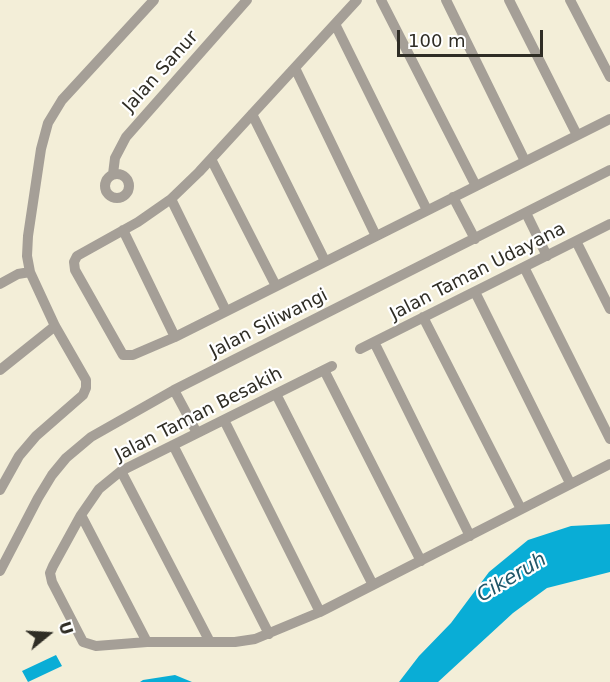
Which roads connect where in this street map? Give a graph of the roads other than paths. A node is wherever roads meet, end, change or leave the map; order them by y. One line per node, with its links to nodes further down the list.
1 (154, 0): 31 (street)
2 (247, 0): 17 (street, Jalan Sanur)
3 (357, 0): 8 (street)
4 (381, 0): 18 (street)
5 (446, 0): 15 (street)
6 (509, 0): 13 (street)
7 (570, 0): 10 (street)
8 (335, 24): 9 (street); 21 (street)
9 (295, 68): 11 (street); 25 (street)
10 (610, 77)
11 (252, 114): 14 (street); 29 (street)
12 (610, 119): 13 (street)
13 (577, 135): 15 (street)
14 (211, 159): 20 (street); 33 (street)
15 (525, 161): 18 (street)
16 (610, 170): 22 (street, Jalan Siliwangi)
17 (113, 174)
18 (476, 186): 19 (street)
19 (453, 197): 21 (street); 26 (street)
20 (171, 200): 24 (street); 36 (street)
21 (427, 210): 25 (street)
22 (526, 213): 26 (street, Jalan Siliwangi); 28 (street)
23 (610, 224): 27 (street, Jalan Taman Udayana)
24 (123, 230): 39 (street); 39 (street)
25 (376, 236): 29 (street)
26 (475, 239): 43 (street, Jalan Siliwangi)
27 (576, 241): 28 (street, Jalan Taman Udayana); 35 (street)
28 (547, 256): 30 (street, Jalan Taman Udayana)
29 (326, 261): 33 (street)
30 (524, 267): 34 (street, Jalan Taman Udayana); 47 (street)
31 (30, 272): 32 (street); 38 (street)
32 (0, 284)
33 (276, 286): 36 (street)
34 (475, 292): 37 (street, Jalan Taman Udayana); 51 (street)
35 (610, 309)
36 (226, 311): 39 (street)
37 (423, 318): 40 (street, Jalan Taman Udayana); 53 (street)
38 (55, 326): 42 (street); 52 (street)
39 (175, 337)
40 (374, 342): 41 (street, Jalan Taman Udayana); 55 (street)
41 (360, 349)
42 (0, 370)
43 (174, 390): 46 (street); 57 (street, Jalan Siliwangi)
44 (276, 394): 45 (street, Jalan Taman Besakih); 56 (street, Jalan Taman Besakih); 58 (street)
45 (224, 420): 46 (street, Jalan Taman Besakih); 59 (street)
46 (197, 433): 48 (street, Jalan Taman Besakih)
47 (610, 439)
48 (173, 445): 50 (street, Jalan Taman Besakih); 60 (street)
49 (610, 464): 51 (street)
50 (121, 471): 54 (street, Jalan Taman Besakih); 62 (street)
51 (570, 483): 53 (street)
52 (0, 490)
53 (521, 509): 55 (street)
54 (81, 515): 61 (street); 61 (street, Jalan Taman Besakih)
55 (470, 536): 56 (street)
56 (421, 561): 58 (street)
57 (0, 571)
58 (373, 585): 59 (street)
59 (321, 612): 60 (street)
60 (269, 634): 62 (street)
61 (147, 642): 62 (street)
62 (210, 642)

